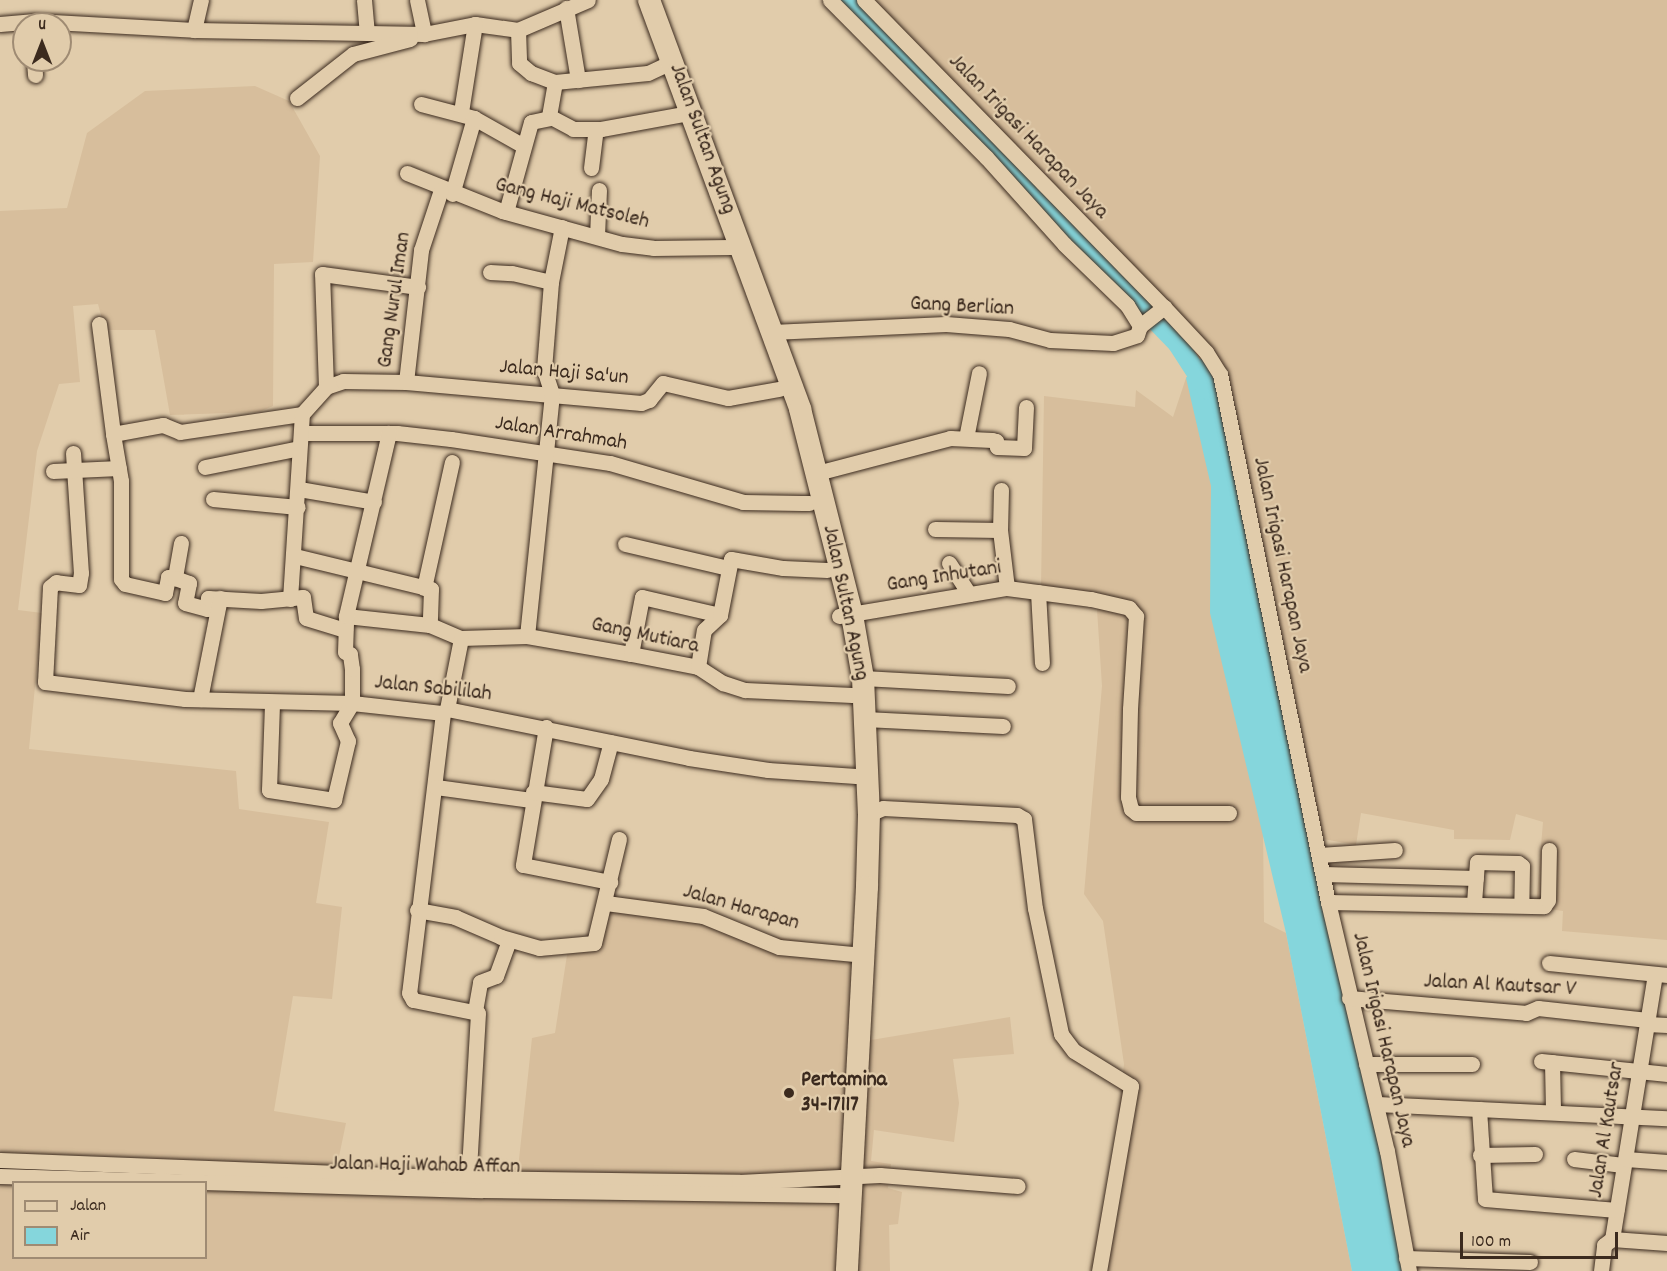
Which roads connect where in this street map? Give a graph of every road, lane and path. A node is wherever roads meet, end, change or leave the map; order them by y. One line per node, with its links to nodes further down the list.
1 (201, 0): 12 (street)
2 (364, 0): 14 (street)
3 (417, 0): 15 (street)
4 (588, 0): 9 (street)
5 (638, 0): 16 (highway, Jalan Sultan Agung)
6 (649, 0): 42 (highway, Jalan Sultan Agung)
7 (830, 0): 26 (street)
8 (864, 0): 26 (street, Jalan Irigasi Harapan Jaya)
9 (566, 8): 13 (street); 17 (street)
10 (475, 24): 13 (street); 15 (street); 22 (street, Gang Nurul Iman)
11 (72, 25): 12 (street)
12 (194, 30): 14 (street)
13 (518, 30): 18 (street)
14 (367, 33): 15 (street)
15 (424, 34): 19 (street)
16 (663, 66): 17 (street); 21 (highway, Jalan Sultan Agung)
17 (578, 80): 18 (street)
18 (555, 82): 23 (street)
19 (297, 98)
20 (421, 104): 22 (street)
21 (683, 114): 24 (street); 36 (highway, Jalan Sultan Agung)
22 (467, 115): 25 (street); 30 (street, Gang Nurul Iman)
23 (550, 118): 24 (street); 25 (street)
24 (596, 129): 27 (street)
25 (522, 145): 31 (street)
26 (993, 149): 32 (street, Jalan Irigasi Harapan Jaya); 35 (street)
27 (591, 168)
28 (407, 174): 30 (street, Gang Haji Matsoleh)
29 (599, 190): 34 (street)
30 (447, 192): 31 (street, Gang Haji Matsoleh); 39 (street, Gang Nurul Iman)
31 (506, 212): 33 (street, Gang Haji Matsoleh)
32 (1080, 225): 35 (street); 40 (street, Jalan Irigasi Harapan Jaya)
33 (562, 227): 34 (street, Gang Haji Matsoleh); 38 (street)
34 (597, 236): 36 (street, Gang Haji Matsoleh)
35 (1066, 241): 40 (street)
36 (731, 247): 46 (highway, Jalan Sultan Agung)
37 (490, 272): 38 (street)
38 (551, 282): 47 (street)
39 (418, 287): 44 (street, Gang Nurul Iman); 45 (street)
40 (1153, 316): 42 (street, Gang Berlian); 111 (street, Jalan Irigasi Harapan Jaya)
41 (99, 324): 51 (street)
42 (772, 332): 61 (highway, Jalan Sultan Agung)
43 (979, 372): 52 (street)
44 (406, 382): 45 (street, Jalan Haji Sa'un); 47 (street, Jalan Haji Sa'un)
45 (326, 387): 49 (street)
46 (779, 389): 47 (street, Jalan Haji Sa'un); 66 (highway, Jalan Sultan Agung)
47 (552, 392): 55 (street)
48 (1026, 407): 52 (street)
49 (302, 414): 51 (street); 53 (street)
50 (388, 433): 53 (street, Jalan Arrahmah); 55 (street, Jalan Arrahmah); 65 (street)
51 (113, 434): 58 (street)
52 (966, 438): 61 (street)
53 (300, 440): 57 (street, Jalan Arrahmah); 62 (street)
54 (73, 453): 59 (street)
55 (543, 454): 66 (street, Jalan Arrahmah); 88 (street)
56 (452, 462): 78 (street)
57 (205, 467)
58 (119, 468): 59 (street); 77 (street)
59 (74, 470): 60 (street); 95 (street, Jalan Sabililah)
60 (53, 471)
61 (817, 473): 85 (highway, Jalan Sultan Agung)
62 (299, 489): 65 (street); 67 (street)
63 (1001, 490): 69 (street)
64 (213, 499): 67 (street)
65 (374, 502): 76 (street)
66 (809, 503): 75 (highway, Jalan Sultan Agung)
67 (298, 507): 72 (street)
68 (935, 529): 69 (street)
69 (1000, 530): 79 (street)
70 (181, 543): 77 (street)
71 (625, 544): 74 (street)
72 (295, 556): 76 (street); 83 (street)
73 (949, 563): 81 (street)
74 (728, 568): 75 (street); 84 (street)
75 (827, 570): 85 (highway, Jalan Sultan Agung)
76 (358, 571): 78 (street); 86 (street)
77 (175, 578): 82 (street)
78 (424, 588): 87 (street)
79 (1007, 588): 80 (street, Gang Inhutani); 81 (street, Gang Inhutani)
80 (1038, 592): 91 (street); 106 (street, Gang Inhutani)
81 (969, 594): 85 (street, Gang Inhutani)
82 (220, 598): 83 (street); 95 (street)
83 (290, 599): 86 (street)
84 (720, 615): 90 (street); 92 (street)
85 (846, 616): 94 (highway, Jalan Sultan Agung)
86 (346, 623): 87 (street); 96 (street)
87 (430, 625): 89 (street)
88 (527, 636): 89 (street, Gang Mutiara); 90 (street, Gang Mutiara)
89 (461, 638): 98 (street)
90 (631, 654): 92 (street, Gang Mutiara)
91 (1042, 663)
92 (698, 667): 94 (street, Gang Mutiara)
93 (1008, 686): 94 (street, Gang Mutiara)
94 (857, 687): 99 (highway, Jalan Sultan Agung); 103 (highway, Jalan Sultan Agung)
95 (200, 699): 97 (street, Jalan Sabililah)
96 (352, 703): 97 (street, Jalan Sabililah); 97 (street); 98 (street, Jalan Sabililah)
97 (272, 704)
98 (445, 711): 101 (street, Jalan Sabililah); 104 (street)
99 (865, 719): 100 (street); 107 (highway, Jalan Sultan Agung)
100 (1003, 726)
101 (546, 727): 102 (street, Jalan Sabililah); 105 (street)
102 (610, 742): 103 (street, Jalan Sabililah); 105 (street)
103 (856, 776): 121 (highway, Jalan Sultan Agung)
104 (436, 787): 105 (street); 119 (street)
105 (532, 796): 114 (street)
106 (1229, 813)
107 (869, 814): 121 (highway, Jalan Sultan Agung); 154 (street)
108 (620, 839): 114 (street)
109 (1395, 850): 111 (street)
110 (1548, 850): 118 (street)
111 (1319, 855): 112 (street, Jalan Irigasi Harapan Jaya)
112 (1323, 874): 113 (street); 115 (street, Jalan Irigasi Harapan Jaya)
113 (1476, 878): 117 (street); 118 (street)
114 (610, 882): 116 (street)
115 (1328, 902): 117 (street); 124 (street, Jalan Irigasi Harapan Jaya)
116 (606, 903): 120 (street); 121 (street, Jalan Harapan)
117 (1474, 903): 118 (street)
118 (1521, 905)
119 (417, 910): 120 (street); 125 (street)
120 (509, 940): 125 (street)
121 (857, 955): 146 (highway, Jalan Sultan Agung)
122 (1549, 963): 123 (street)
123 (1661, 975): 126 (street, Jalan Al Kautsar)
124 (1349, 998): 126 (street, Jalan Al Kautsar V); 128 (street, Jalan Irigasi Harapan Jaya)
125 (475, 1011): 144 (street)
126 (1647, 1022): 127 (street, Jalan Al Kautsar V); 130 (street, Jalan Al Kautsar)
127 (1667, 1025)
128 (1366, 1064): 129 (street); 132 (street, Jalan Irigasi Harapan Jaya)
129 (1472, 1064)
130 (1639, 1071): 131 (street); 134 (street); 135 (street, Jalan Al Kautsar)
131 (1667, 1074)
132 (1377, 1104): 133 (street); 151 (street, Jalan Irigasi Harapan Jaya)
133 (1479, 1109): 134 (street); 138 (street)
134 (1553, 1110): 135 (street)
135 (1634, 1115): 136 (street); 141 (street, Jalan Al Kautsar)
136 (1667, 1118)
137 (1535, 1154): 138 (street)
138 (1480, 1155): 147 (street)
139 (1574, 1159): 141 (street)
140 (0, 1160): 144 (street, Jalan Haji Wahab Affan)
141 (1624, 1162): 142 (street); 147 (street, Jalan Al Kautsar)
142 (1667, 1162)
143 (0, 1176): 144 (street, Jalan Haji Wahab Affan)
144 (468, 1184): 146 (street, Jalan Haji Wahab Affan)
145 (1018, 1186): 146 (street, Jalan Haji Wahab Affan)
146 (844, 1187): 152 (highway, Jalan Sultan Agung); 153 (highway, Jalan Sultan Agung)
147 (1617, 1210): 148 (street, Jalan Al Kautsar)
148 (1612, 1239): 149 (street); 155 (street, Jalan Al Kautsar)
149 (1667, 1243)
150 (1530, 1262): 151 (street)
151 (1407, 1264)
152 (834, 1271)
153 (846, 1271)
154 (1100, 1271)
155 (1601, 1271)

